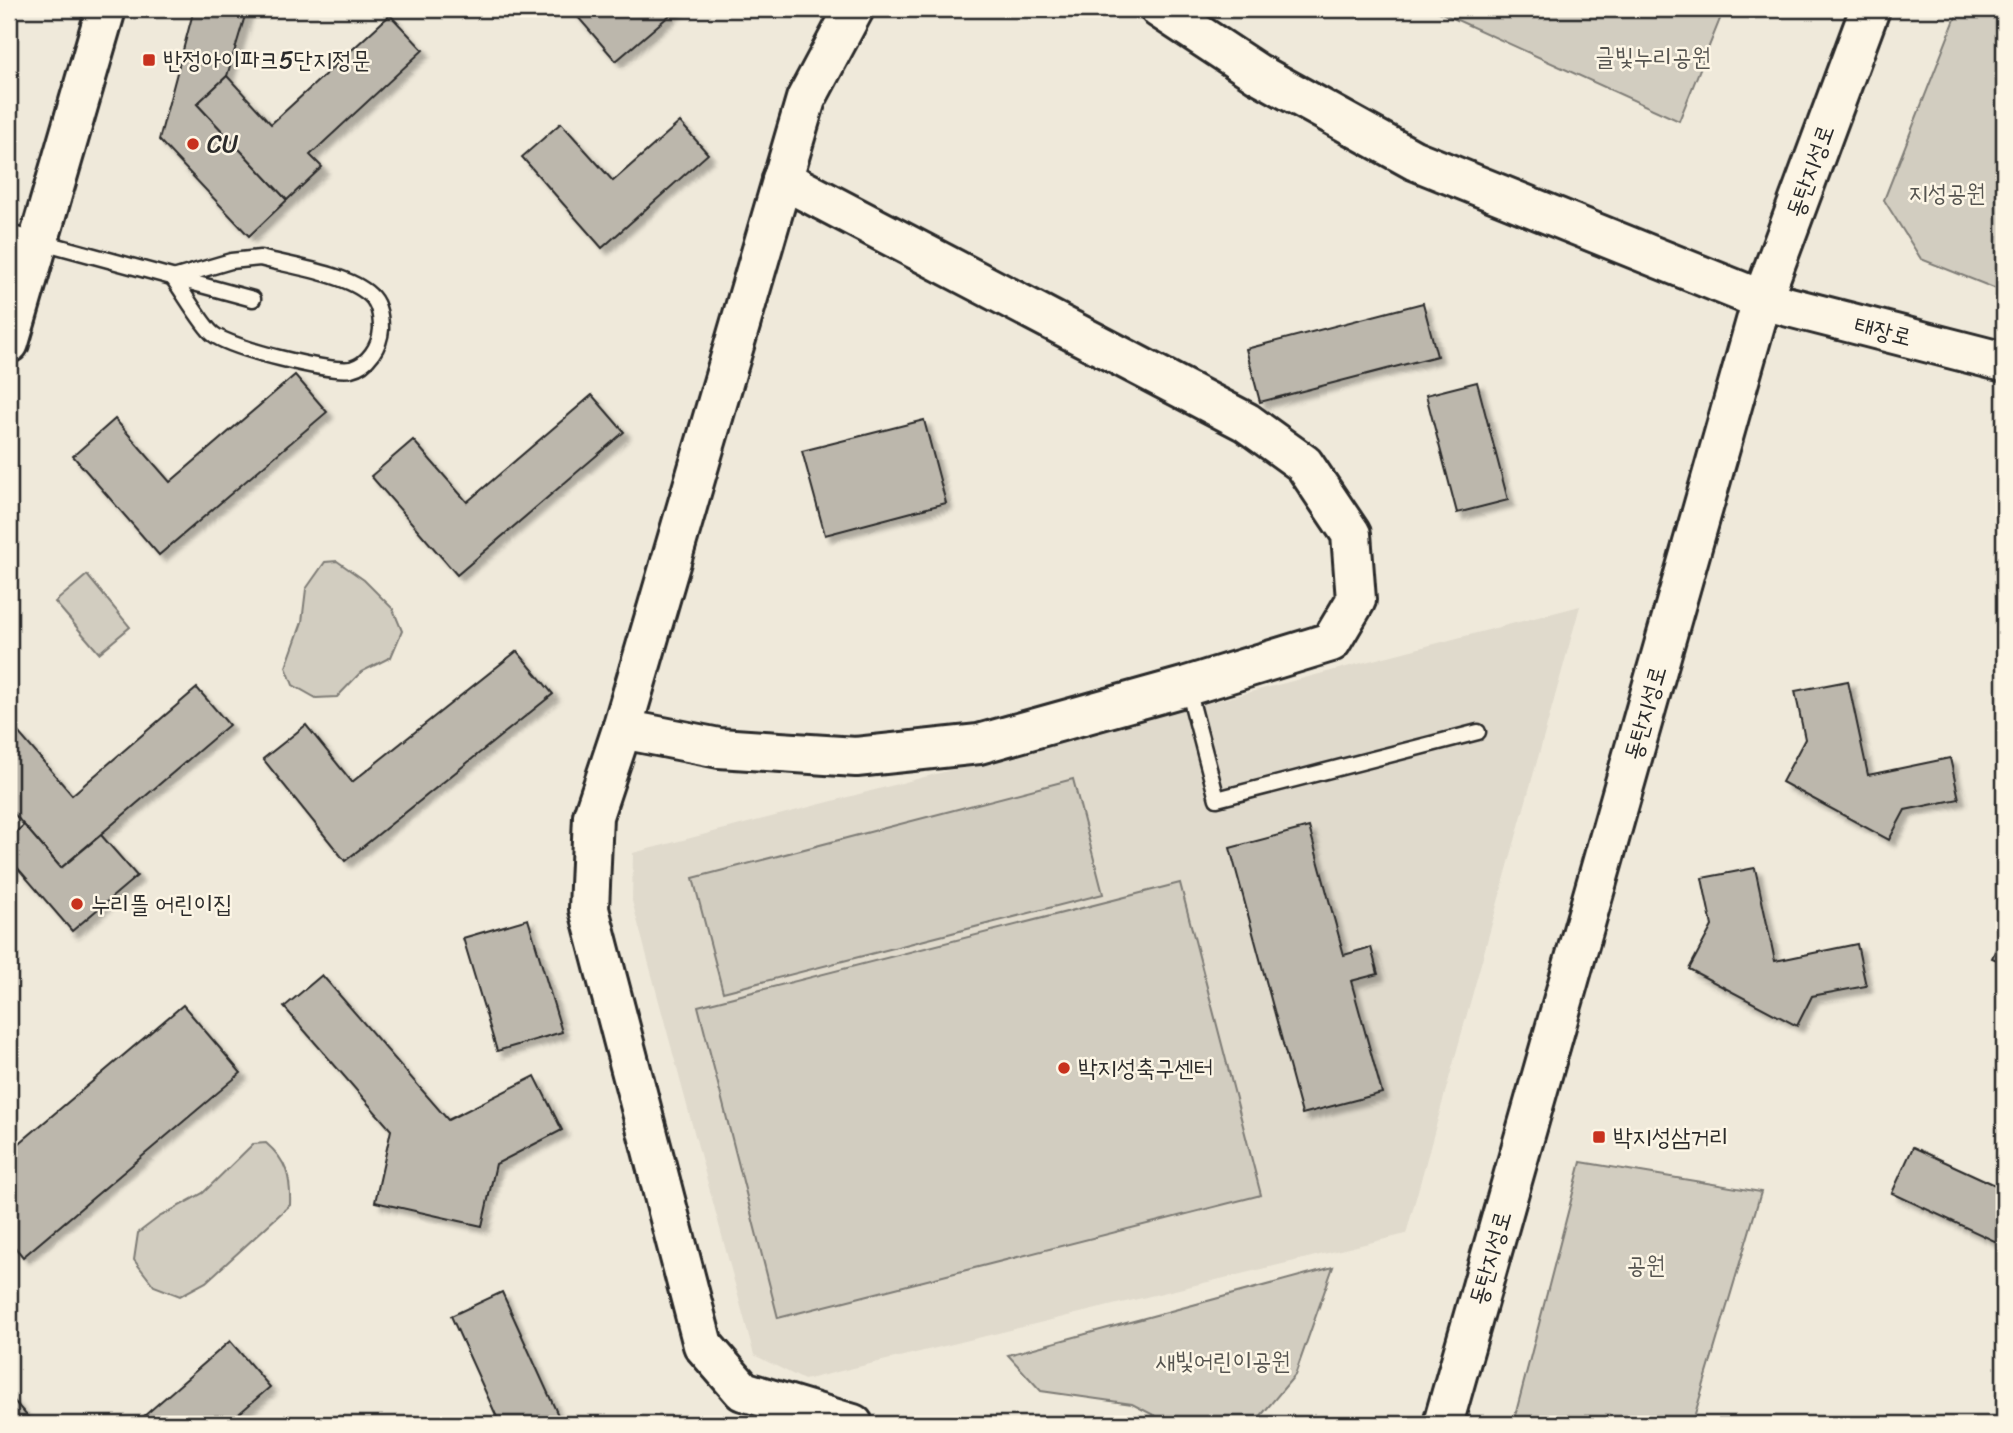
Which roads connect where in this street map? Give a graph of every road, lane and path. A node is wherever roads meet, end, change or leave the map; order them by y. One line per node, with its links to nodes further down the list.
1 (106, 9): 6 (street)
2 (853, 9): 5 (street)
3 (1160, 9): 9 (street, 태장로)
4 (1870, 9): 9 (street, 동탄지성로)
5 (782, 179): 12 (street); 13 (street)
6 (24, 237): 7 (lane); 10 (street)
7 (173, 278): 7 (lane); 8 (lane)
8 (253, 299)
9 (1762, 300): 11 (street, 태장로); 16 (street, 동탄지성로)
10 (9, 343)
11 (2004, 362)
12 (1187, 686): 13 (street); 14 (lane)
13 (622, 729): 15 (street)
14 (1478, 732)
15 (853, 1424)
16 (1443, 1424)

